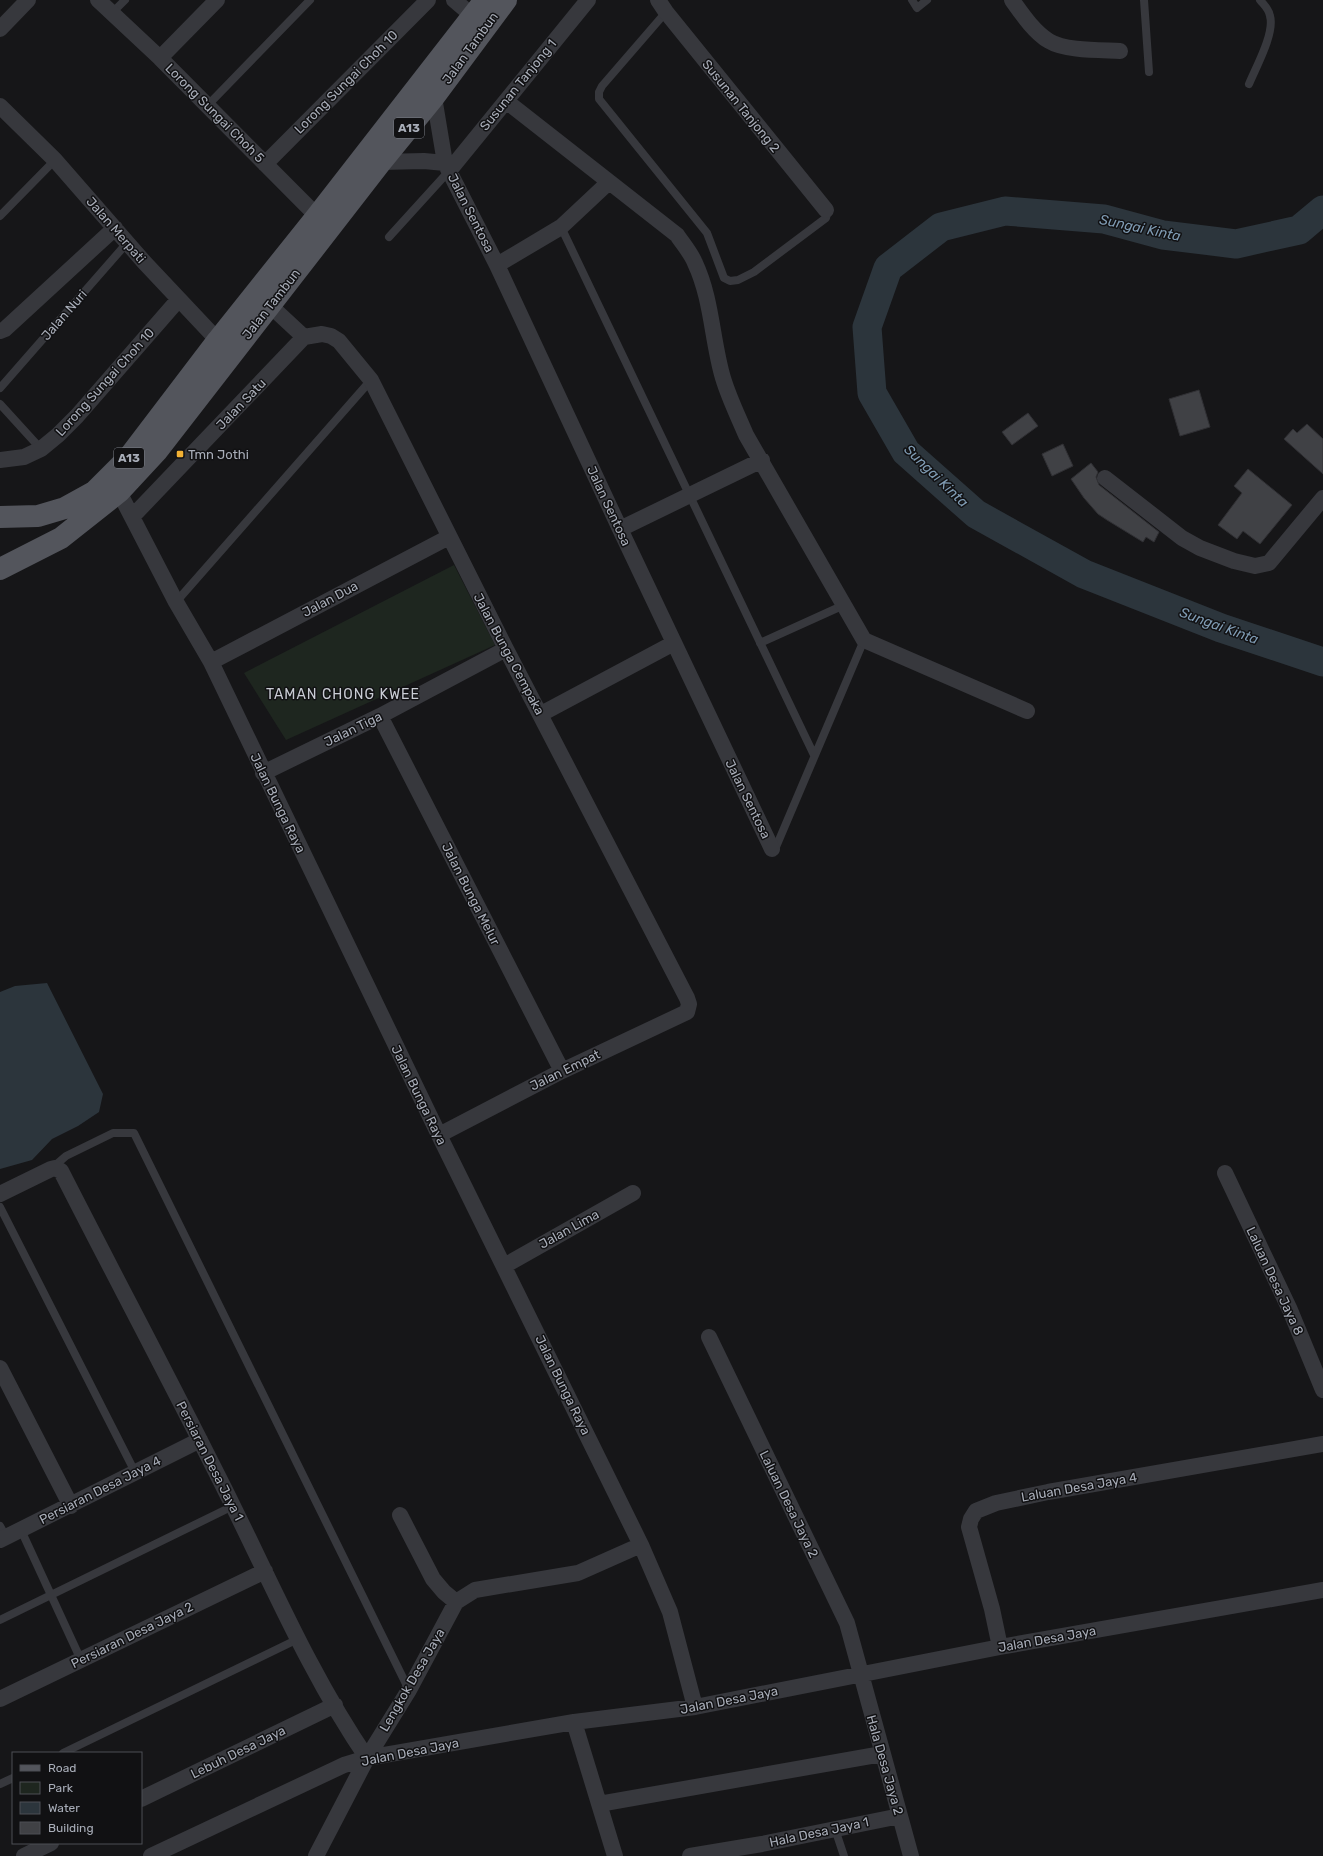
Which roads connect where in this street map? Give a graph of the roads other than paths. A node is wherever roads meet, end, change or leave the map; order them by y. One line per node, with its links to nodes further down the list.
1 (28, 0): 18 (street)
2 (98, 0): 16 (street, Lorong Sungai Choh 5)
3 (125, 0): 16 (lane)
4 (217, 0): 20 (street)
5 (310, 0): 26 (lane)
6 (428, 0): 29 (street, Lorong Sungai Choh 10)
7 (454, 0): 17 (street)
8 (506, 0): 17 (main road, Jalan Tambun / A13)
9 (588, 0): 24 (street, Susunan Tanjong 1)
10 (912, 0): 11 (lane)
11 (926, 0)
12 (1012, 0): 19 (street)
13 (1144, 0): 21 (lane)
14 (1260, 0): 22 (lane)
15 (662, 6): 32 (street, Susunan Tanjong 2); 32 (lane)
16 (112, 13): 20 (street, Lorong Sungai Choh 5)
17 (481, 14): 23 (main road, Jalan Tambun / A13); 34 (main road, Jalan Tambun / A13)
18 (0, 29)
19 (1120, 51)
20 (160, 58): 26 (street, Lorong Sungai Choh 5)
21 (1149, 72)
22 (1249, 84)
23 (434, 97): 28 (main road, Jalan Tambun / A13); 30 (street, Jalan Sentosa)
24 (506, 101): 30 (street, Susunan Tanjong 1); 31 (street)
25 (0, 106): 27 (street, Jalan Merpati)
26 (207, 106): 29 (street, Lorong Sungai Choh 5)
27 (55, 160): 33 (lane); 36 (street, Jalan Merpati)
28 (381, 162): 30 (street); 34 (main road, Jalan Tambun / A13)
29 (265, 164): 34 (street, Lorong Sungai Choh 5)
30 (447, 167): 37 (lane); 39 (street, Jalan Sentosa)
31 (609, 182): 35 (street); 50 (street)
32 (826, 210)
33 (0, 216)
34 (324, 222): 41 (main road, Jalan Tambun / A13)
35 (561, 227): 39 (street); 53 (lane)
36 (115, 228): 38 (street, Jalan Merpati); 42 (street, Jalan Nuri)
37 (389, 237)
38 (127, 243): 40 (street, Jalan Merpati); 46 (lane, Jalan Nuri)
39 (497, 265): 57 (street, Jalan Sentosa)
40 (179, 299): 44 (street, Jalan Merpati); 48 (street, Lorong Sungai Choh 10)
41 (263, 299): 43 (street); 44 (main road, Jalan Tambun / A13)
42 (0, 330)
43 (304, 337): 45 (street, Jalan Bunga Cempaka); 56 (street, Jalan Satu)
44 (225, 347): 52 (main road, Jalan Tambun / A13); 55 (main road, Jalan Tambun / A13)
45 (371, 380): 58 (street, Jalan Bunga Cempaka); 60 (lane)
46 (0, 388)
47 (0, 404): 48 (lane)
48 (41, 449): 49 (street, Lorong Sungai Choh 10)
49 (0, 460)
50 (762, 460): 53 (street); 61 (street)
51 (1105, 478): 54 (street)
52 (119, 492): 56 (street, Jalan Bunga Raya); 59 (main road, Jalan Tambun / A13)
53 (690, 495): 57 (street); 64 (lane)
54 (1323, 498)
55 (0, 517)
56 (132, 517): 60 (street, Jalan Bunga Raya)
57 (620, 529): 63 (street, Jalan Sentosa)
58 (449, 537): 65 (street, Jalan Bunga Cempaka); 66 (street, Jalan Dua)
59 (0, 569)
60 (176, 602): 66 (street, Jalan Bunga Raya)
61 (844, 605): 62 (street); 64 (lane)
62 (864, 640): 67 (street); 70 (lane)
63 (674, 643): 68 (street); 72 (street, Jalan Sentosa)
64 (760, 643): 70 (lane)
65 (506, 649): 68 (street, Jalan Bunga Cempaka); 69 (street, Jalan Tiga)
66 (211, 662): 71 (street, Jalan Bunga Raya)
67 (1027, 711)
68 (541, 714): 73 (street, Jalan Bunga Cempaka)
69 (380, 716): 71 (street, Jalan Tiga); 74 (street, Jalan Bunga Melur)
70 (814, 755): 72 (lane)
71 (263, 772): 75 (street, Jalan Bunga Raya)
72 (772, 850)
73 (689, 1004): 74 (street, Jalan Empat)
74 (562, 1071): 75 (street, Jalan Empat)
75 (438, 1135): 81 (street, Jalan Bunga Raya)
76 (51, 1169): 79 (street); 85 (street, Persiaran Desa Jaya 1); 103 (lane)
77 (1225, 1173): 84 (street, Laluan Desa Jaya 8)
78 (634, 1193): 81 (street, Jalan Lima)
79 (0, 1194)
80 (0, 1207): 87 (lane)
81 (504, 1266): 93 (street, Jalan Bunga Raya)
82 (709, 1337): 102 (street, Laluan Desa Jaya 2)
83 (0, 1368): 88 (street)
84 (1323, 1390)
85 (200, 1440): 87 (street, Persiaran Desa Jaya 4); 89 (street, Persiaran Desa Jaya 1)
86 (1322, 1442): 100 (street, Laluan Desa Jaya 4)
87 (135, 1472): 88 (street, Persiaran Desa Jaya 4)
88 (71, 1506): 91 (street, Persiaran Desa Jaya 4)
89 (233, 1506): 94 (street, Persiaran Desa Jaya 1); 96 (lane)
90 (400, 1515): 97 (street)
91 (21, 1530): 92 (street, Persiaran Desa Jaya 4); 96 (lane)
92 (2, 1535)
93 (640, 1545): 97 (street, Lengkok Desa Jaya); 106 (street, Jalan Bunga Raya)
94 (265, 1571): 99 (street, Persiaran Desa Jaya 1); 101 (street, Persiaran Desa Jaya 2)
95 (1323, 1590): 100 (street, Jalan Desa Jaya)
96 (52, 1595): 98 (lane); 101 (lane)
97 (456, 1602): 103 (street, Lengkok Desa Jaya)
98 (0, 1620)
99 (298, 1639): 105 (street, Persiaran Desa Jaya 1); 108 (lane)
100 (1000, 1647): 102 (street, Jalan Desa Jaya)
101 (81, 1660): 104 (street, Persiaran Desa Jaya 2)
102 (859, 1674): 106 (street, Jalan Desa Jaya); 109 (street, Hala Desa Jaya 2)
103 (408, 1690): 110 (street, Lengkok Desa Jaya)
104 (0, 1700)
105 (335, 1705): 110 (street, Persiaran Desa Jaya 1); 113 (street, Lebuh Desa Jaya)
106 (695, 1707): 107 (street, Jalan Desa Jaya)
107 (574, 1722): 110 (street, Jalan Desa Jaya); 114 (street)
108 (65, 1752)
109 (882, 1754): 114 (street); 115 (street, Hala Desa Jaya 2)
110 (367, 1758): 120 (street, Jalan Desa Jaya); 121 (street, Lengkok Desa Jaya)
111 (12, 1778): 112 (lane)
112 (0, 1784)
113 (142, 1799)
114 (599, 1804): 122 (street)
115 (900, 1816): 116 (street, Hala Desa Jaya 1); 125 (street, Hala Desa Jaya 2)
116 (835, 1829): 118 (street, Hala Desa Jaya 1); 124 (lane)
117 (49, 1844): 119 (street)
118 (764, 1850): 123 (street, Hala Desa Jaya 1)
119 (24, 1856)
120 (152, 1856)
121 (316, 1856)
122 (615, 1856)
123 (690, 1856)
124 (844, 1856)
125 (911, 1856)

